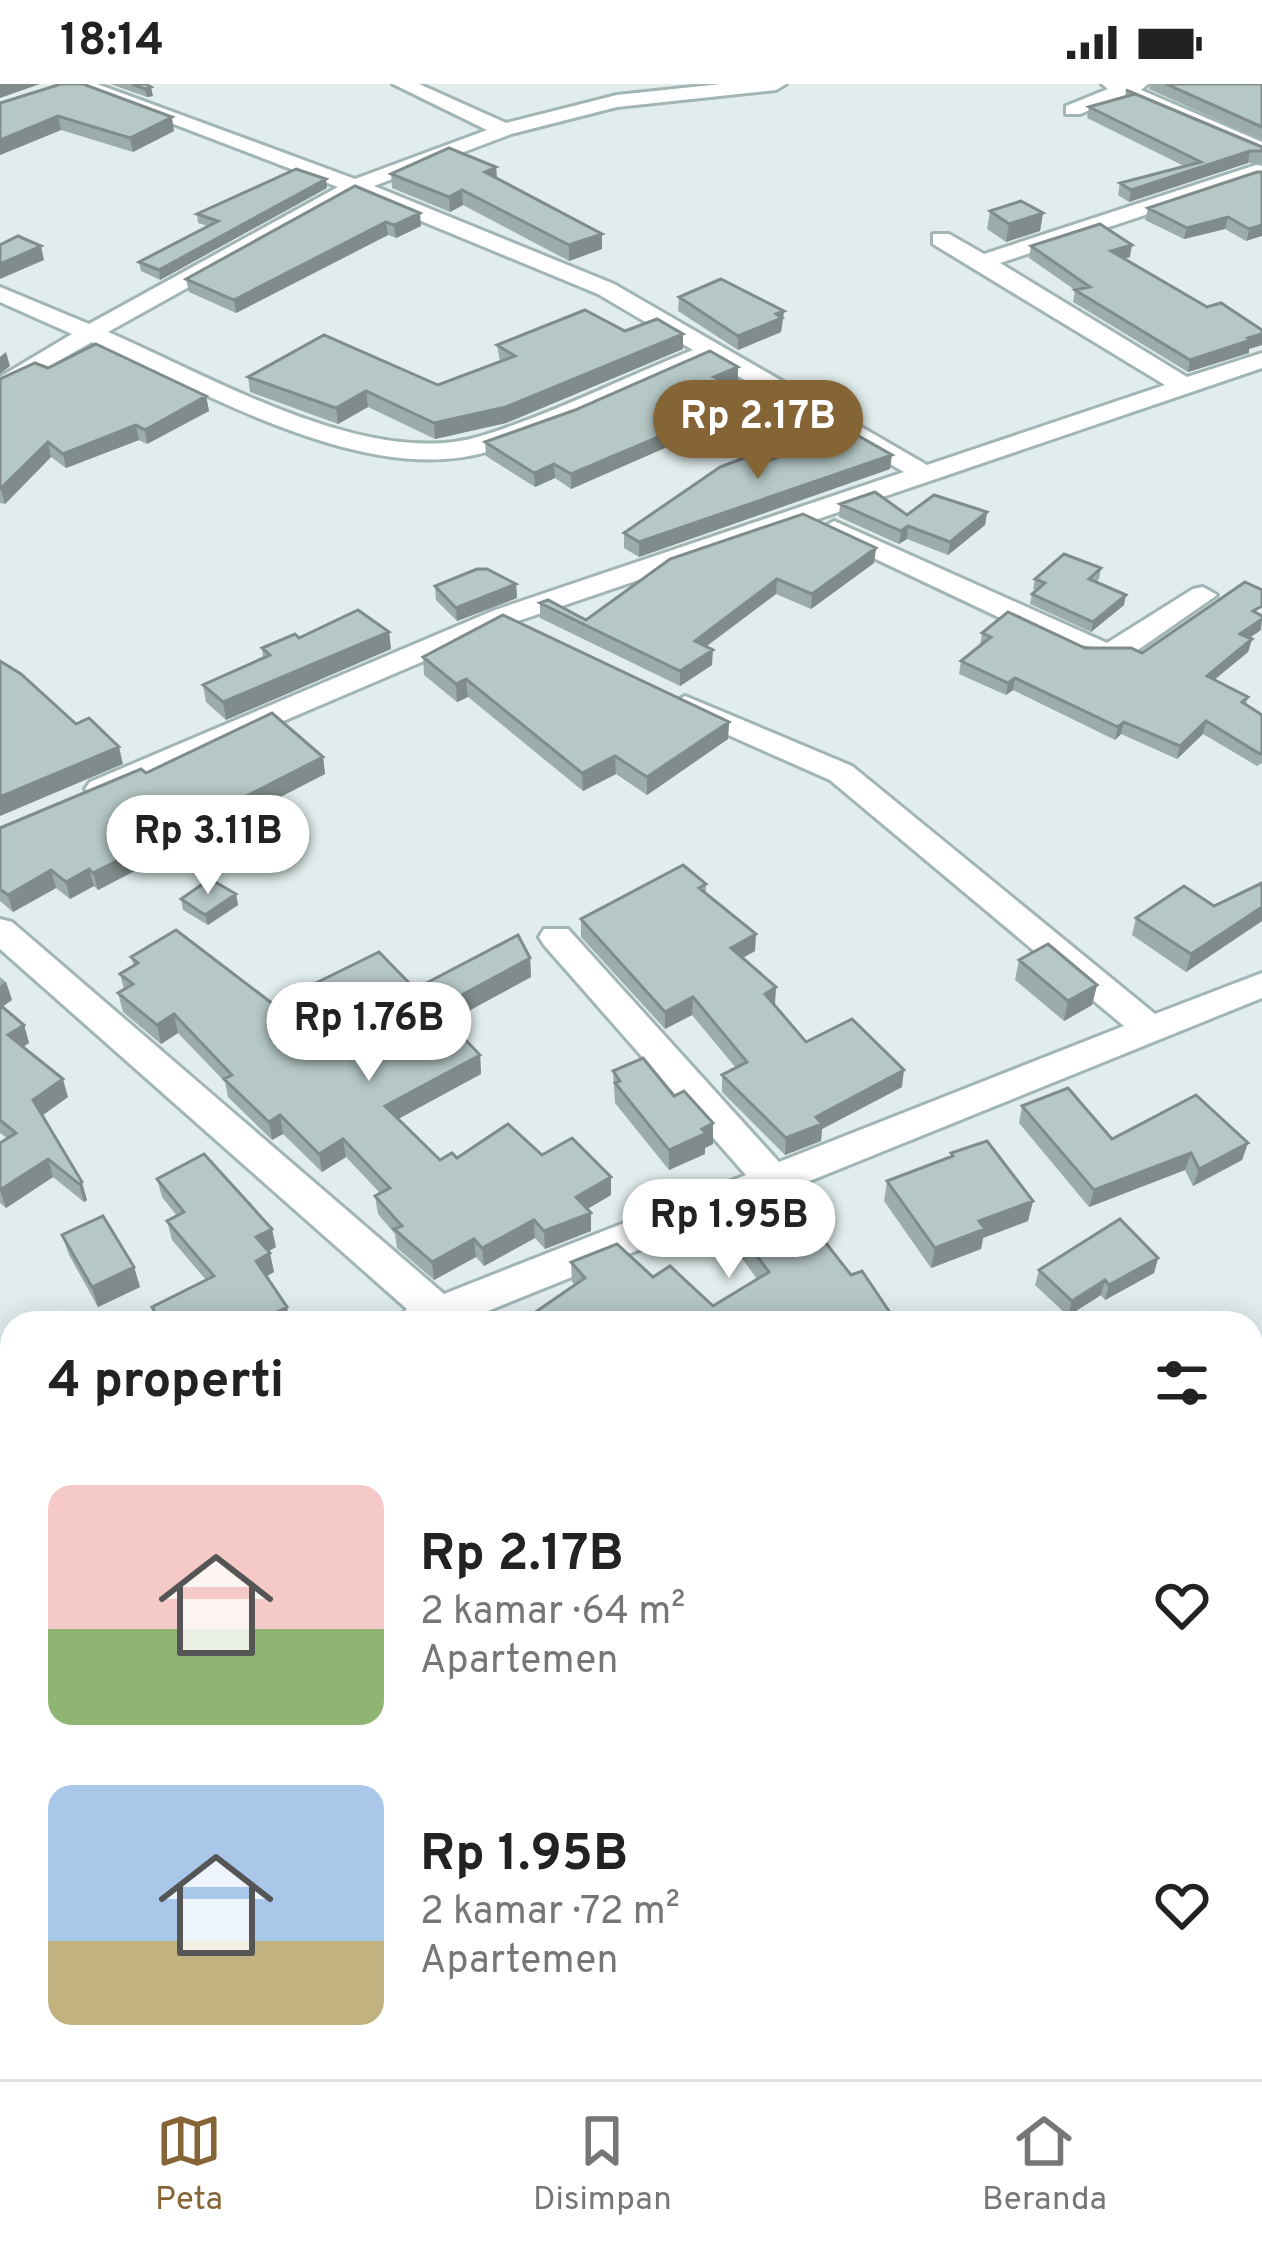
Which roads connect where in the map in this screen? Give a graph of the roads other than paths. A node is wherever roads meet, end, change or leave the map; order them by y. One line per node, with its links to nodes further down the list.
1 (403, 84): 6 (street)
2 (776, 84): 6 (street)
3 (69, 86): 8 (street)
4 (1125, 86): 5 (street); 7 (street)
5 (1073, 110)
6 (504, 130): 8 (street)
7 (1261, 163): 10 (street)
8 (355, 186): 12 (street); 13 (street)
9 (941, 238): 10 (street)
10 (982, 262): 15 (street)
11 (0, 294): 12 (street)
12 (90, 334): 13 (street); 16 (street)
13 (713, 350): 17 (street)
14 (1262, 360): 15 (street)
15 (1184, 386): 17 (street)
16 (0, 387)
17 (925, 474): 18 (street)
18 (803, 514): 19 (street); 20 (street)
19 (1203, 595)
20 (505, 616): 21 (street); 23 (street)
21 (543, 636)
22 (661, 694): 27 (street)
23 (84, 796)
24 (0, 930): 29 (street)
25 (556, 938): 28 (street)
26 (1262, 985): 27 (street)
27 (1152, 1030): 28 (street)
28 (774, 1182): 30 (street)
29 (425, 1311)
30 (454, 1311)

